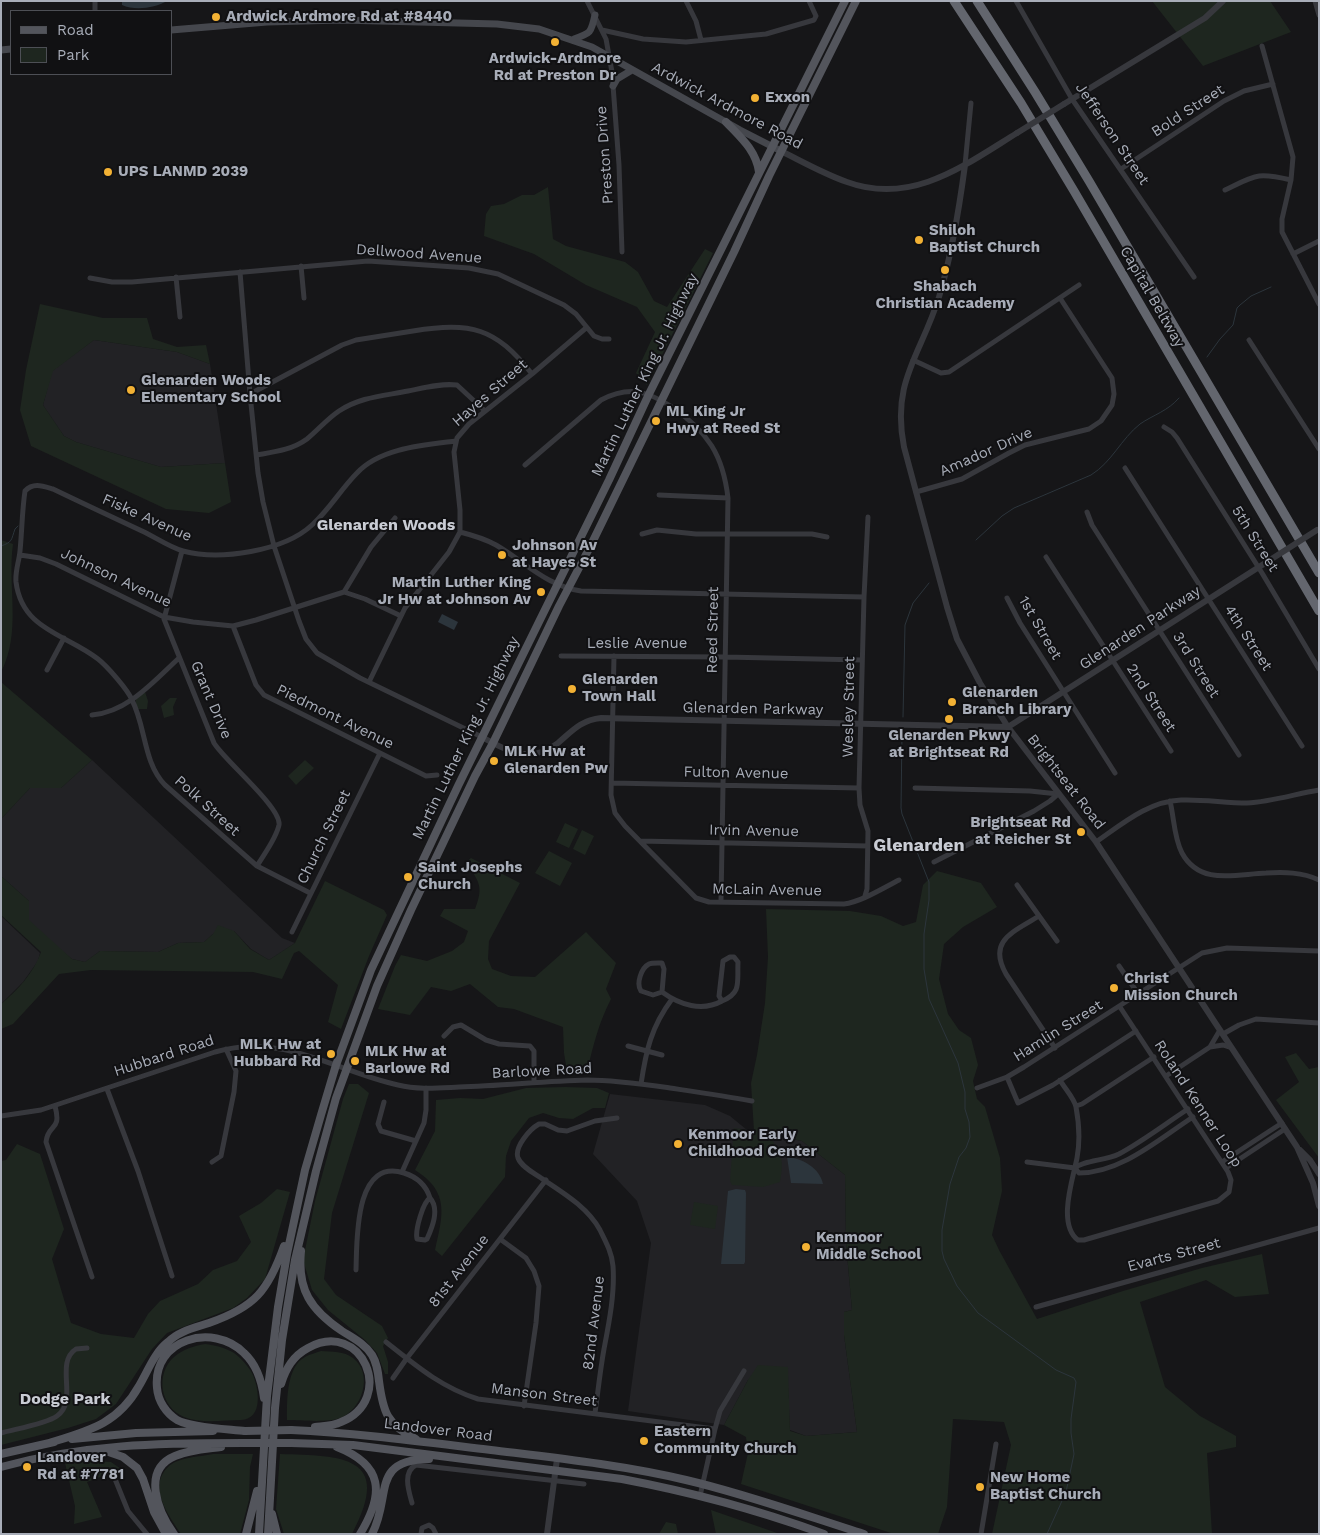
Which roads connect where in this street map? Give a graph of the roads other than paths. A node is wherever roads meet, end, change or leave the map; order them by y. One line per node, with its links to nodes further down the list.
1 (587, 1): 11 (street, Preston Drive)
2 (686, 1): 16 (street)
3 (808, 1): 16 (street)
4 (845, 1): 25 (main road, Martin Luther King Jr. Highway)
5 (856, 1): 26 (main road, Martin Luther King Jr. Highway)
6 (954, 1): 85 (highway, Capital Beltway)
7 (976, 1): 76 (highway, Capital Beltway)
8 (1016, 1): 22 (street, Jefferson Street)
9 (1223, 1): 22 (street, Ardwick Ardmore Road)
10 (1314, 1): 12 (street)
11 (595, 15): 14 (street, Preston Drive); 15 (main road)
12 (1319, 15)
13 (172, 30): 15 (main road, Ardwick Ardmore Road)
14 (602, 30): 16 (street); 18 (street, Preston Drive)
15 (574, 39): 18 (main road, Ardwick Ardmore Road)
16 (701, 40)
17 (1262, 46): 20 (street)
18 (609, 57): 19 (main road, Ardwick Ardmore Road); 21 (street, Preston Drive)
19 (632, 70): 21 (main road); 24 (main road, Ardwick Ardmore Road)
20 (1273, 84): 28 (street, Bold Street); 30 (street)
21 (613, 86): 33 (street, Preston Drive)
22 (1072, 99): 27 (street, Ardwick Ardmore Road, bridge); 28 (street, Jefferson Street)
23 (971, 104): 27 (street)
24 (726, 122): 25 (main road, Ardwick Ardmore Road); 29 (main road)
25 (772, 146): 26 (main road, Ardwick Ardmore Road); 29 (main road, Martin Luther King Jr. Highway)
26 (781, 151): 27 (street, Ardwick Ardmore Road); 52 (main road, Martin Luther King Jr. Highway)
27 (965, 165): 48 (street, Brightseat Road)
28 (1122, 169): 37 (street, Jefferson Street)
29 (759, 172): 51 (main road, Martin Luther King Jr. Highway)
30 (1291, 180): 31 (street); 34 (street)
31 (1225, 190)
32 (1319, 241): 34 (street)
33 (622, 252)
34 (1293, 254): 43 (street)
35 (302, 266): 36 (street, Dellwood Avenue); 41 (street); 45 (street, Dellwood Avenue)
36 (240, 272): 39 (street, Dellwood Avenue); 50 (street, Glenarden Parkway)
37 (1194, 277)
38 (90, 278): 39 (street, Dellwood Avenue)
39 (176, 278): 44 (street)
40 (1079, 285): 42 (street)
41 (304, 298)
42 (1060, 298): 48 (street); 60 (street, Amador Drive)
43 (1319, 304)
44 (180, 317)
45 (586, 328): 46 (street, Dellwood Avenue); 49 (street, Hayes Street)
46 (609, 338)
47 (1249, 340): 56 (street)
48 (913, 360): 60 (street, Brightseat Road)
49 (532, 374): 50 (street); 53 (street, Hayes Street)
50 (250, 394): 57 (street, Glenarden Parkway)
51 (649, 394): 52 (street, Reed Street); 58 (street); 77 (main road, Martin Luther King Jr. Highway)
52 (661, 400): 62 (street, Reed Street); 78 (main road, Martin Luther King Jr. Highway)
53 (486, 411): 55 (street, Hayes Street); 57 (street)
54 (1164, 427): 75 (street, 5th Street)
55 (456, 441): 67 (street, Hayes Street); 71 (street, Fiske Avenue)
56 (1319, 449)
57 (256, 455): 71 (street, Glenarden Parkway)
58 (525, 466)
59 (1125, 468): 83 (street, 4th Street)
60 (916, 492): 106 (street, Brightseat Road)
61 (659, 495): 62 (street)
62 (728, 498): 68 (street, Reed Street)
63 (1087, 512): 89 (street, 3rd Street)
64 (868, 517): 81 (street, Wesley Street)
65 (395, 518): 79 (street)
66 (1318, 529): 75 (street, Glenarden Parkway, bridge)
67 (460, 532): 77 (street); 86 (street)
68 (728, 533): 69 (street); 70 (street); 80 (street, Reed Street)
69 (642, 534)
70 (827, 537)
71 (274, 546): 72 (street, Fiske Avenue); 84 (street, Glenarden Parkway)
72 (182, 551): 73 (street, Fiske Avenue); 87 (street)
73 (20, 554): 87 (street, Johnson Avenue); 90 (street)
74 (1046, 557): 96 (street, 2nd Street)
75 (1258, 567): 83 (street, Glenarden Parkway); 97 (street, 5th Street)
76 (1319, 573)
77 (556, 584): 78 (street); 107 (main road, Martin Luther King Jr. Highway)
78 (569, 588): 80 (street); 108 (main road, Martin Luther King Jr. Highway)
79 (344, 592): 84 (street, Johnson Avenue); 86 (street)
80 (726, 594): 81 (street); 93 (street, Reed Street)
81 (864, 597): 95 (street, Wesley Street)
82 (1007, 598): 100 (street, 1st Street)
83 (1208, 599): 89 (street, Glenarden Parkway); 109 (street, 4th Street)
84 (294, 608): 88 (street, Johnson Avenue); 99 (street, Glenarden Parkway)
85 (1319, 611)
86 (401, 616): 99 (street)
87 (164, 617): 88 (street, Johnson Avenue); 94 (street, Grant Drive)
88 (232, 626): 111 (street, Piedmont Avenue)
89 (1159, 630): 96 (street, Glenarden Parkway); 112 (street, 3rd Street)
90 (64, 638): 98 (street); 101 (street)
91 (561, 656): 92 (street, Leslie Avenue)
92 (614, 656): 93 (street, Leslie Avenue); 103 (street, McLain Avenue)
93 (725, 657): 95 (street, Leslie Avenue); 104 (street, Reed Street)
94 (179, 658): 101 (street); 127 (street, Grant Drive)
95 (862, 660): 105 (street, Wesley Street)
96 (1112, 660): 100 (street, Glenarden Parkway); 110 (street, 2nd Street)
97 (1319, 669)
98 (47, 670)
99 (369, 682): 107 (street, Glenarden Parkway)
100 (1064, 692): 106 (street, Glenarden Parkway); 113 (street, 1st Street)
101 (132, 699): 102 (street); 127 (street, Polk Street)
102 (92, 715)
103 (612, 718): 104 (street, Glenarden Parkway); 108 (street, Glenarden Parkway); 115 (street, McLain Avenue)
104 (724, 722): 105 (street, Glenarden Parkway); 116 (street, Reed Street)
105 (860, 723): 106 (street, Glenarden Parkway); 117 (street, Wesley Street)
106 (1008, 727): 120 (street, Brightseat Road)
107 (482, 736): 108 (street, Glenarden Parkway); 134 (main road, Martin Luther King Jr. Highway)
108 (493, 743): 135 (main road, Martin Luther King Jr. Highway)
109 (1302, 746)
110 (1170, 751)
111 (380, 753): 114 (street, Piedmont Avenue); 131 (street, Church Street)
112 (1239, 755)
113 (1115, 773)
114 (436, 775)
115 (612, 783): 116 (street, Fulton Avenue); 122 (street, McLain Avenue)
116 (722, 785): 117 (street, Fulton Avenue); 124 (street, Reed Street)
117 (859, 788): 125 (street, Wesley Street)
118 (915, 788): 120 (street)
119 (1319, 790): 121 (street)
120 (1058, 794): 123 (street, Brightseat Road); 126 (street)
121 (1170, 801): 123 (street); 129 (street)
122 (640, 842): 124 (street, Irvin Avenue); 133 (street, McLain Avenue)
123 (1096, 842): 141 (street, Brightseat Road)
124 (721, 843): 125 (street, Irvin Avenue); 133 (street, Reed Street)
125 (868, 846): 132 (street, Wesley Street)
126 (934, 862)
127 (256, 866): 131 (street, Polk Street)
128 (899, 880): 132 (street, McLain Avenue)
129 (1319, 880)
130 (1017, 885): 136 (street)
131 (310, 893): 137 (street, Church Street)
132 (865, 896): 133 (street, McLain Avenue)
133 (720, 901)
134 (402, 905): 135 (main road); 159 (main road, Martin Luther King Jr. Highway)
135 (412, 907): 160 (main road, Martin Luther King Jr. Highway)
136 (1039, 916): 138 (street); 153 (street)
137 (292, 932)
138 (1057, 941)
139 (1319, 951): 141 (street, Hamlin Street)
140 (1119, 966): 143 (street)
141 (1179, 967): 143 (street, Hamlin Street); 149 (street, Brightseat Road)
142 (662, 992): 142 (street); 144 (street)
143 (1139, 995): 146 (street, Hamlin Street)
144 (672, 1000): 145 (street); 156 (street)
145 (722, 1001): 145 (street)
146 (1120, 1007): 148 (street, Roland Kenner Loop); 153 (street, Hamlin Street)
147 (1319, 1023): 149 (street)
148 (1136, 1031): 158 (street, Roland Kenner Loop); 163 (street)
149 (1222, 1032): 152 (street); 154 (street, Brightseat Road)
150 (444, 1036): 164 (street)
151 (628, 1046): 156 (street)
152 (1210, 1047): 154 (street); 161 (street)
153 (1055, 1048): 162 (street, Hamlin Street)
154 (1232, 1048): 177 (street, Brightseat Road)
155 (226, 1049): 159 (street, Hubbard Road); 168 (street, Hubbard Road); 180 (street)
156 (646, 1050): 157 (street); 165 (street)
157 (662, 1055)
158 (1154, 1057): 161 (street, Roland Kenner Loop); 172 (street)
159 (336, 1066): 160 (street, Barlowe Road); 190 (main road, Martin Luther King Jr. Highway)
160 (346, 1069): 166 (street, Barlowe Road); 191 (main road, Martin Luther King Jr. Highway)
161 (1166, 1076): 173 (street, Roland Kenner Loop)
162 (1007, 1077): 163 (street); 167 (street, Hamlin Street)
163 (1060, 1080): 172 (street, Roland Kenner Loop)
164 (534, 1082): 165 (street, Barlowe Road); 166 (street, Barlowe Road)
165 (641, 1084): 169 (street, Barlowe Road)
166 (426, 1088): 178 (street)
167 (977, 1088)
168 (107, 1089): 171 (street, Hubbard Road); 195 (street)
169 (752, 1101)
170 (384, 1102): 178 (street)
171 (55, 1106): 174 (street, Hubbard Road); 196 (street)
172 (1076, 1106): 183 (street, Roland Kenner Loop)
173 (1188, 1109): 175 (street, Roland Kenner Loop); 183 (street)
174 (1, 1116)
175 (1193, 1117): 182 (street, Roland Kenner Loop); 183 (street)
176 (617, 1118): 187 (street, 82nd Avenue)
177 (1284, 1126): 179 (street, Brightseat Road); 182 (street); 184 (street)
178 (416, 1141): 185 (street)
179 (1297, 1148): 186 (street, Brightseat Road); 189 (street, Brightseat Road)
180 (212, 1162)
181 (1027, 1162): 183 (street)
182 (1222, 1162): 184 (street, Roland Kenner Loop)
183 (1074, 1168): 184 (street, Roland Kenner Loop)
184 (1226, 1168)
185 (402, 1172): 188 (street); 194 (street)
186 (1319, 1174)
187 (546, 1180): 193 (street, 81st Avenue); 206 (street, 82nd Avenue)
188 (430, 1198): 188 (street)
189 (1319, 1206)
190 (293, 1223): 205 (main road, Martin Luther King Jr. Highway); 212 (main road)
191 (304, 1224): 204 (main road, Martin Luther King Jr. Highway); 211 (main road)
192 (1319, 1228): 197 (street, Evarts Street)
193 (500, 1239): 200 (street, 81st Avenue); 203 (street)
194 (356, 1270)
195 (172, 1276)
196 (92, 1277)
197 (1036, 1307)
198 (386, 1342): 200 (street, Manson Street)
199 (87, 1348): 210 (street)
200 (407, 1358): 202 (street, 81st Avenue); 203 (street, Manson Street)
201 (744, 1371): 207 (street)
202 (393, 1378)
203 (524, 1406): 206 (street, Manson Street)
204 (275, 1408): 208 (main road); 227 (main road, Martin Luther King Jr. Highway)
205 (265, 1413): 209 (main road); 218 (main road, Martin Luther King Jr. Highway)
206 (595, 1413): 207 (street, Manson Street)
207 (714, 1429): 226 (street)
208 (291, 1430): 209 (main road, Landover Road, bridge); 211 (main road, Landover Road)
209 (245, 1431): 212 (main road, Landover Road)
210 (1, 1433)
211 (422, 1442): 220 (main road, Landover Road)
212 (49, 1443): 217 (main road, Landover Road)
213 (244, 1443): 214 (main road, Landover Road, bridge); 216 (main road, Landover Road); 232 (main road)
214 (328, 1443): 219 (main road, Landover Road); 237 (main road)
215 (996, 1444): 244 (street)
216 (96, 1448): 221 (main road, Landover Road); 231 (main road)
217 (1, 1454)
218 (262, 1457): 233 (main road); 234 (main road, Martin Luther King Jr. Highway)
219 (457, 1458): 222 (main road, Landover Road); 238 (main road)
220 (557, 1458): 222 (street); 226 (main road, Landover Road)
221 (1, 1467)
222 (555, 1470): 224 (street); 228 (main road, Landover Road)
223 (115, 1479): 230 (street)
224 (553, 1481): 225 (street); 229 (street); 241 (street)
225 (584, 1484)
226 (702, 1484): 228 (street); 243 (main road, Landover Road)
227 (270, 1491): 235 (main road, Martin Luther King Jr. Highway); 236 (main road)
228 (700, 1496): 242 (main road, Landover Road)
229 (412, 1503)
230 (147, 1534)
231 (166, 1534)
232 (174, 1534)
233 (246, 1534)
234 (259, 1534)
235 (268, 1534)
236 (277, 1534)
237 (360, 1534)
238 (372, 1534)
239 (421, 1534): 240 (street)
240 (436, 1534)
241 (547, 1534)
242 (824, 1534)
243 (864, 1534)
244 (981, 1534)

